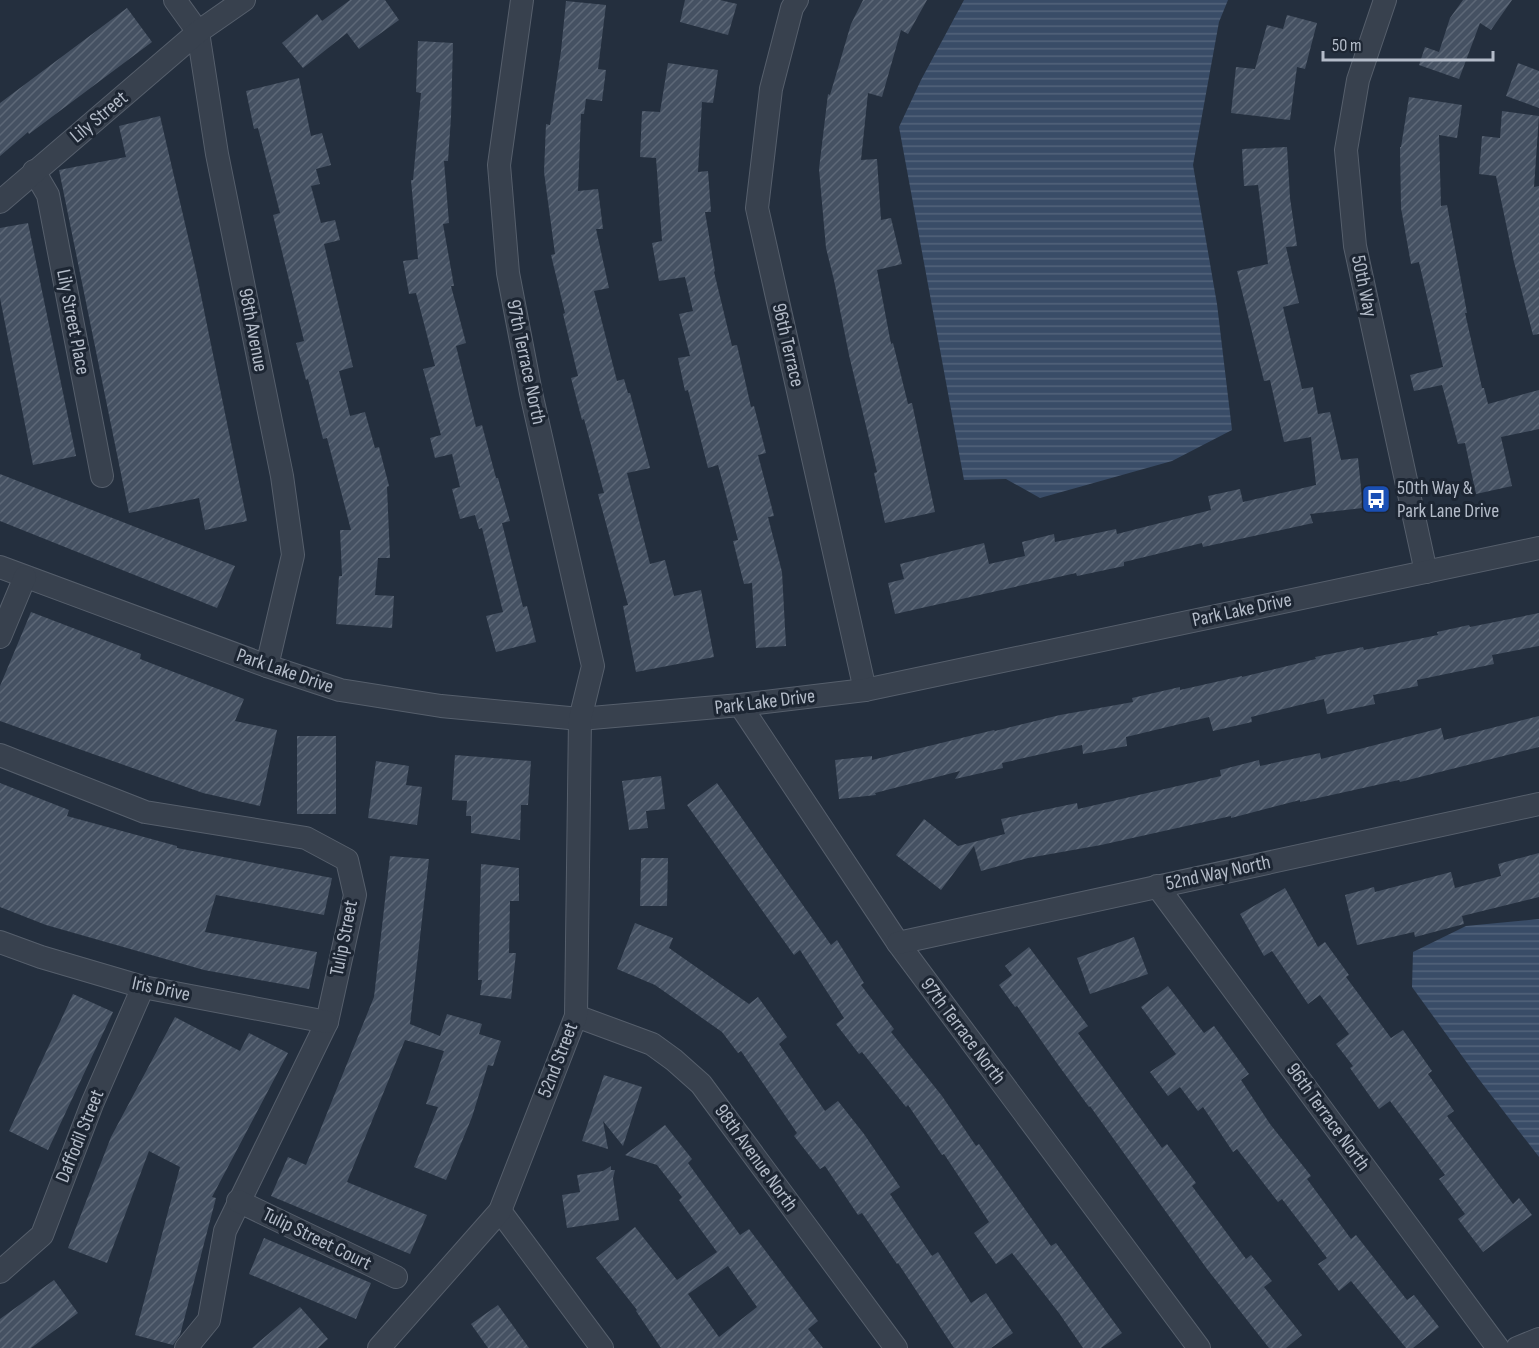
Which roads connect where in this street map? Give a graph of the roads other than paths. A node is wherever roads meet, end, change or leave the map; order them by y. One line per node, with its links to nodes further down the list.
1 (175, 0): 6 (street, 98th Avenue)
2 (244, 0): 6 (street, Lily Street)
3 (522, 0): 18 (street, 97th Terrace North)
4 (797, 0): 16 (street, 96th Terrace)
5 (1385, 0): 12 (street, 50th Way)
6 (198, 32): 7 (street, Lily Street); 15 (street, 98th Avenue)
7 (34, 171): 8 (street, Lily Street); 9 (street, Lily Street Place)
8 (0, 202)
9 (102, 476)
10 (1539, 548): 12 (street, Park Lake Drive)
11 (0, 567): 13 (street, Park Lake Drive)
12 (1426, 572): 16 (street, Park Lake Drive)
13 (25, 577): 14 (street); 15 (street, Park Lake Drive)
14 (0, 637)
15 (267, 666): 18 (street, Park Lake Drive)
16 (865, 690): 17 (street, Park Lake Drive)
17 (740, 705): 18 (street, Park Lake Drive); 23 (street, 97th Terrace North)
18 (580, 719): 25 (street, 52nd Street)
19 (0, 755): 26 (street, Tulip Street)
20 (1539, 804): 21 (street, 52nd Way North)
21 (1157, 886): 23 (street, 52nd Way North); 37 (street, 96th Terrace North)
22 (0, 942): 24 (street, Iris Drive)
23 (898, 943): 36 (street, 97th Terrace North)
24 (143, 987): 26 (street, Iris Drive); 29 (street, Daffodil Street)
25 (576, 1016): 28 (street, 52nd Street); 35 (street, 98th Avenue North)
26 (327, 1022): 27 (street, Tulip Street)
27 (238, 1201): 30 (street, Tulip Street Court); 32 (street, Tulip Street)
28 (500, 1211): 33 (street, 52nd Street); 34 (street)
29 (0, 1272)
30 (396, 1277)
31 (1539, 1340): 38 (street)
32 (186, 1348)
33 (380, 1348)
34 (602, 1348)
35 (896, 1348)
36 (1198, 1348)
37 (1498, 1348)
38 (1517, 1348)

